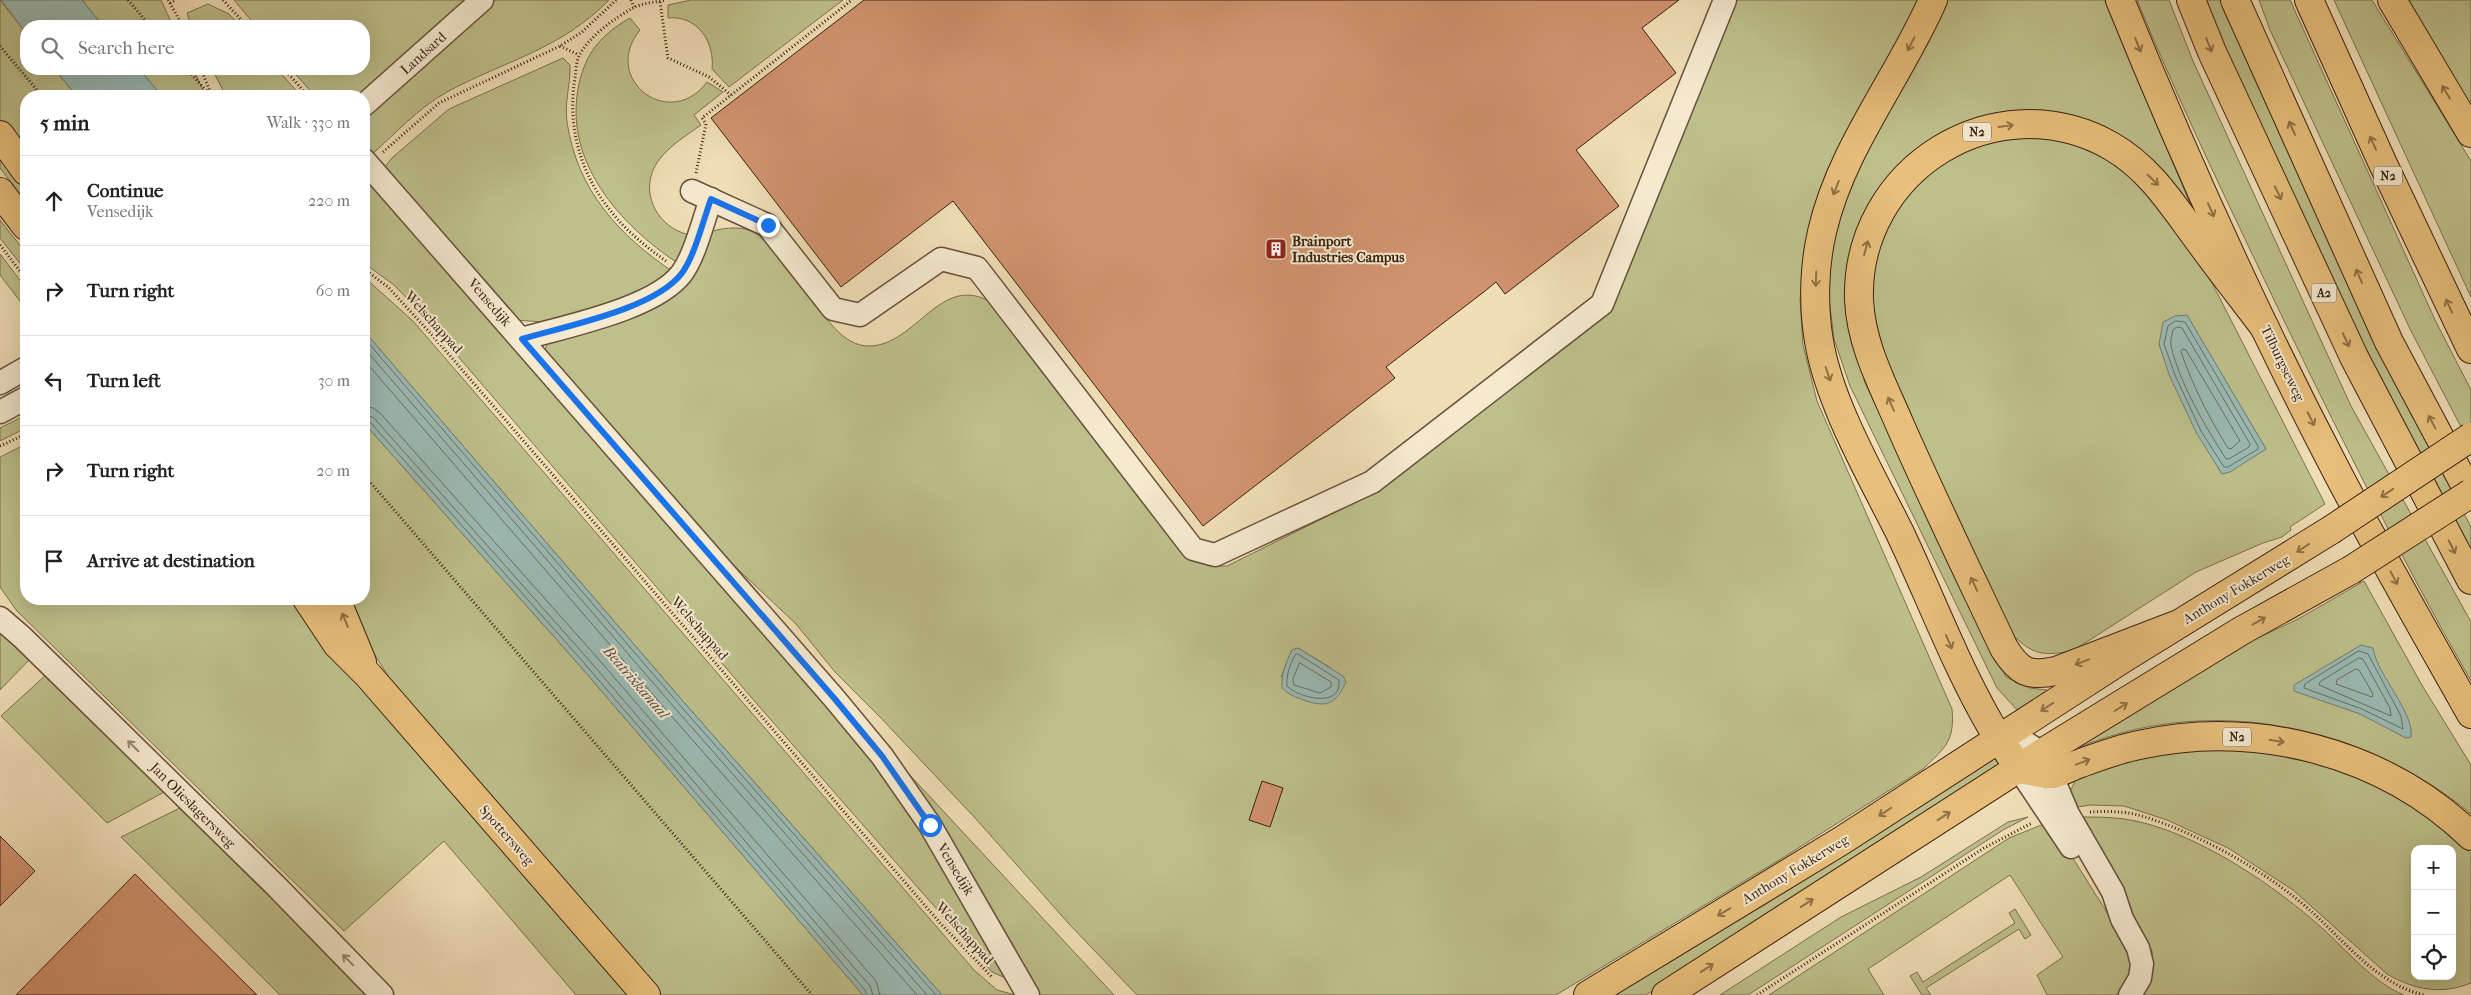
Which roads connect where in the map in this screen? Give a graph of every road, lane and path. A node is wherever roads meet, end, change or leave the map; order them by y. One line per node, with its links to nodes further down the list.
1 (128, 0): 19 (path)
2 (176, 0): 16 (path)
3 (223, 0): 21 (path)
4 (482, 0): 35 (street, Landsard)
5 (616, 0): 23 (path)
6 (631, 0): 18 (path)
7 (666, 0): 17 (path)
8 (852, 0): 34 (path)
9 (1725, 0): 42 (street)
10 (1933, 0): 67 (main road, one-way to 67)
11 (2120, 0): 48 (main road, Tilburgseweg / N2, one-way to 48)
12 (2191, 0): 60 (main road, A2, one-way to 60)
13 (2235, 0): 59 (main road, one-way to 13)
14 (2309, 0): 50 (main road, N2, one-way to 14)
15 (2392, 0): 36 (main road, one-way to 15)
16 (169, 2): 20 (path)
17 (660, 2): 18 (path); 34 (path)
18 (634, 7): 24 (path)
19 (145, 20)
20 (180, 20)
21 (241, 20)
22 (0, 46): 25 (path)
23 (560, 46): 24 (path); 38 (path)
24 (580, 55): 46 (path)
25 (20, 70)
26 (24, 75): 30 (path)
27 (193, 75): 31 (path)
28 (203, 75): 32 (path)
29 (289, 75): 33 (path)
30 (37, 90)
31 (206, 90)
32 (210, 90)
33 (303, 90)
34 (731, 94): 42 (path)
35 (370, 100)
36 (2471, 133)
37 (0, 135): 39 (main road)
38 (370, 159)
39 (20, 162)
40 (370, 167): 49 (street, Vensedijk)
41 (0, 192): 43 (main road)
42 (701, 195): 46 (street)
43 (20, 218)
44 (0, 245): 45 (path)
45 (20, 271)
46 (683, 272): 49 (street)
47 (370, 274): 72 (path, Welschappad)
48 (2265, 328): 64 (main road, N2, one-way to 48); 66 (main road, Tilburgseweg / N2, one-way to 66)
49 (522, 339): 72 (street, Vensedijk)
50 (2471, 349)
51 (20, 371): 52 (street)
52 (0, 383)
53 (20, 401): 54 (street)
54 (0, 412)
55 (20, 437): 57 (path)
56 (2471, 437): 64 (main road, Anthony Fokkerweg, one-way to 64, bridge)
57 (0, 446)
58 (370, 482): 75 (path)
59 (2471, 494): 68 (main road, one-way to 59, bridge)
60 (2471, 580)
61 (311, 605): 65 (main road, Spottersweg)
62 (339, 605): 65 (main road, Spottersweg, one-way to 62)
63 (0, 618): 73 (street, Jan Olieslagersweg, one-way to 63)
64 (2176, 625): 67 (main road, Anthony Fokkerweg, one-way to 67)
65 (368, 675): 74 (main road, Spottersweg)
66 (2471, 714)
67 (1999, 738): 68 (street); 69 (main road); 76 (main road, Anthony Fokkerweg, one-way to 76)
68 (2047, 764): 69 (main road); 70 (street); 71 (main road, N2, one-way to 71)
69 (2019, 768): 70 (street); 77 (main road, one-way to 69)
70 (2060, 816): 78 (path); 79 (street); 80 (path)
71 (2471, 836)
72 (1026, 992)
73 (382, 995)
74 (646, 995)
75 (812, 995)
76 (1588, 995)
77 (1666, 995)
78 (1757, 995)
79 (2130, 995)
80 (2424, 995)

